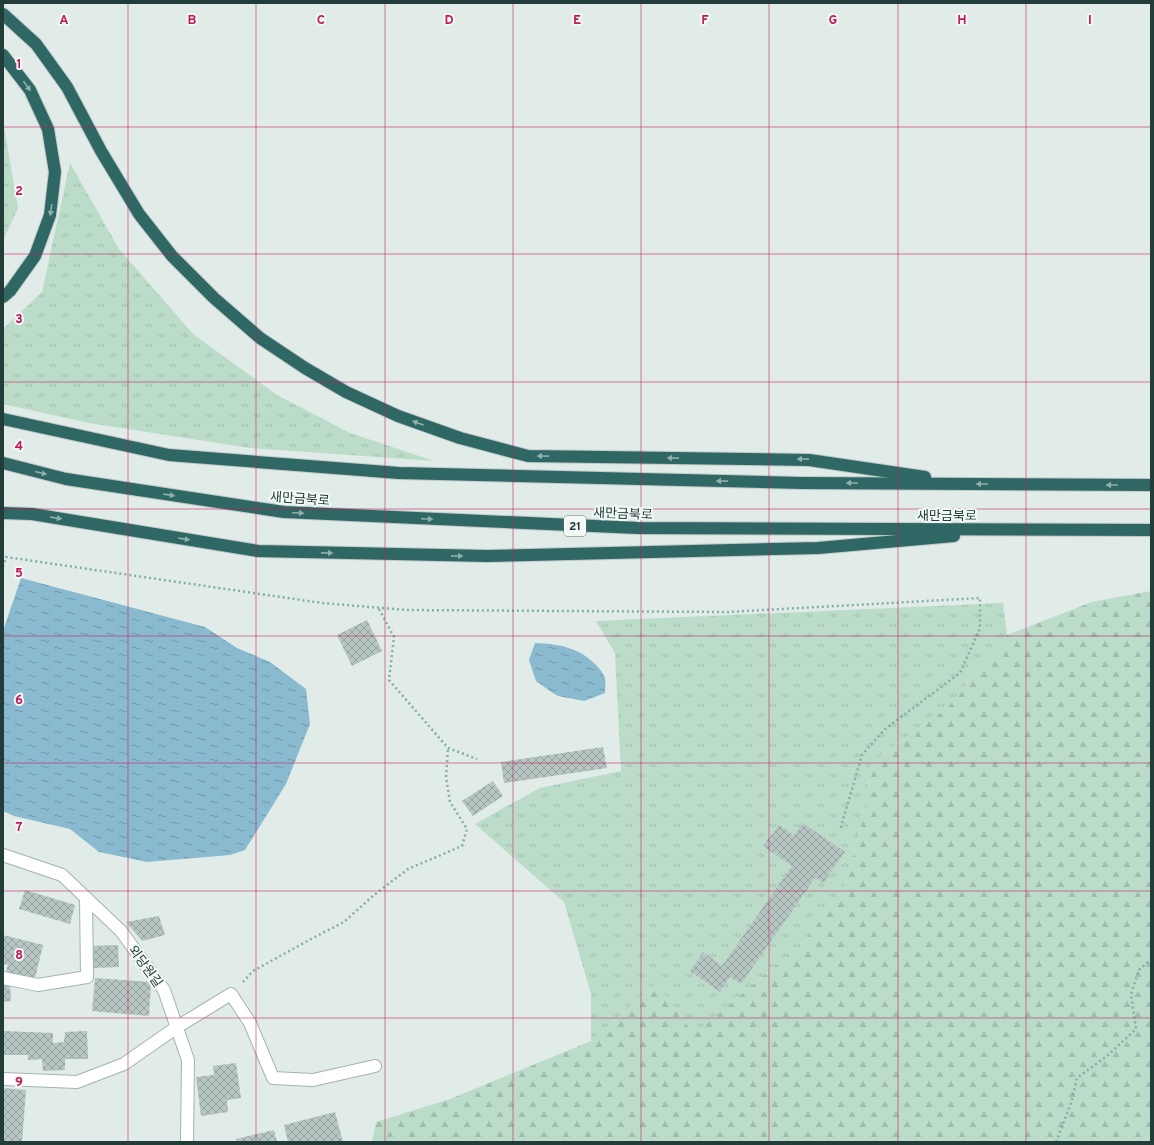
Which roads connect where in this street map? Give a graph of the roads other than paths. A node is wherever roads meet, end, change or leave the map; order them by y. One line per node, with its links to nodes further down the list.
1 (3, 14): 6 (highway, one-way to 1)
2 (3, 55): 3 (highway, one-way to 3)
3 (3, 297)
4 (3, 420): 6 (highway, one-way to 4)
5 (3, 463): 9 (highway, 새만금북로 / 21, one-way to 9)
6 (966, 484): 7 (highway, one-way to 6)
7 (1151, 485)
8 (3, 513): 9 (highway, one-way to 9)
9 (1032, 529): 10 (highway, 새만금북로 / 21)
10 (1151, 530)
11 (3, 855): 12 (street, 외당원길)
12 (86, 898): 13 (street); 14 (street, 외당원길)
13 (3, 978)
14 (177, 1027): 15 (street); 16 (street); 17 (street, 외당원길)
15 (374, 1066)
16 (3, 1079)
17 (187, 1142)

